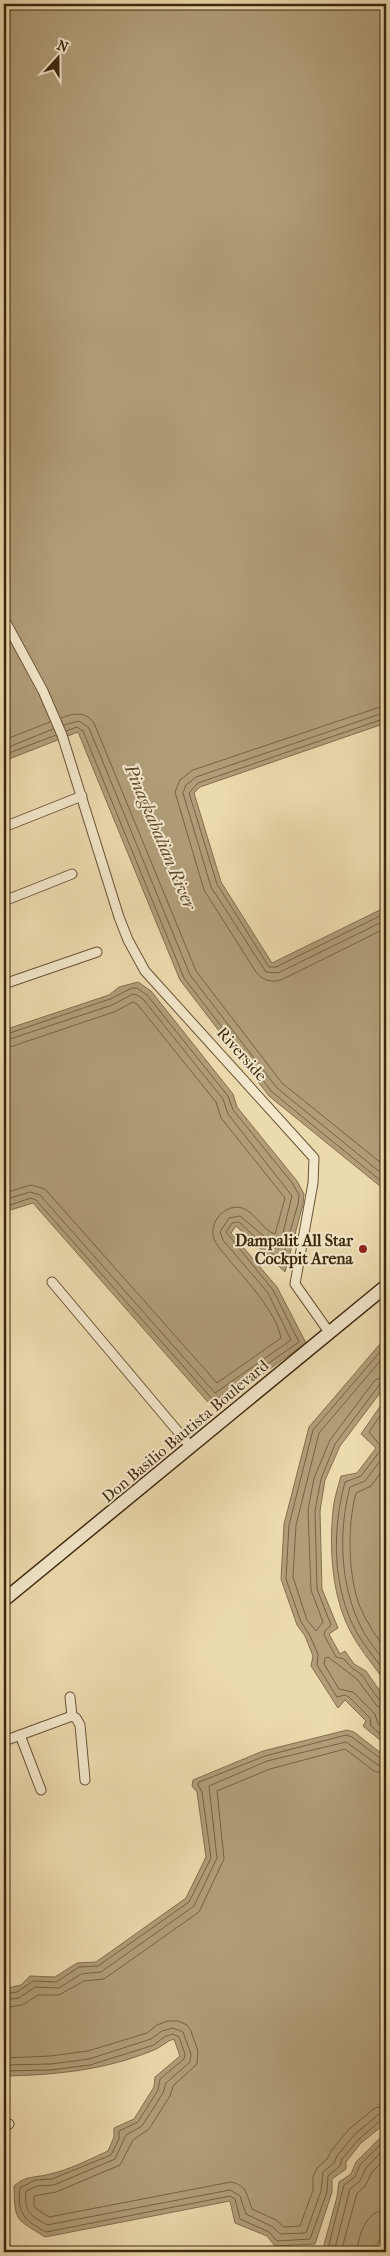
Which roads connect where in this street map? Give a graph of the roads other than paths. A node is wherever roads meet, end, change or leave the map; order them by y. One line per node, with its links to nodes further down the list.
1 (4, 619): 2 (street)
2 (82, 796): 3 (street); 10 (street, Riverside)
3 (4, 827)
4 (72, 874): 5 (street)
5 (4, 901)
6 (97, 952): 7 (street)
7 (4, 984)
8 (52, 1282): 11 (street)
9 (386, 1286): 10 (main road, Don Basilio Bautista Boulevard)
10 (329, 1332): 11 (main road, Don Basilio Bautista Boulevard)
11 (191, 1446): 12 (main road, Don Basilio Bautista Boulevard)
12 (4, 1600)
13 (70, 1697): 14 (street)
14 (72, 1716): 15 (street); 17 (street)
15 (20, 1735): 16 (street); 18 (street)
16 (4, 1741)
17 (85, 1780)
18 (41, 1790)

